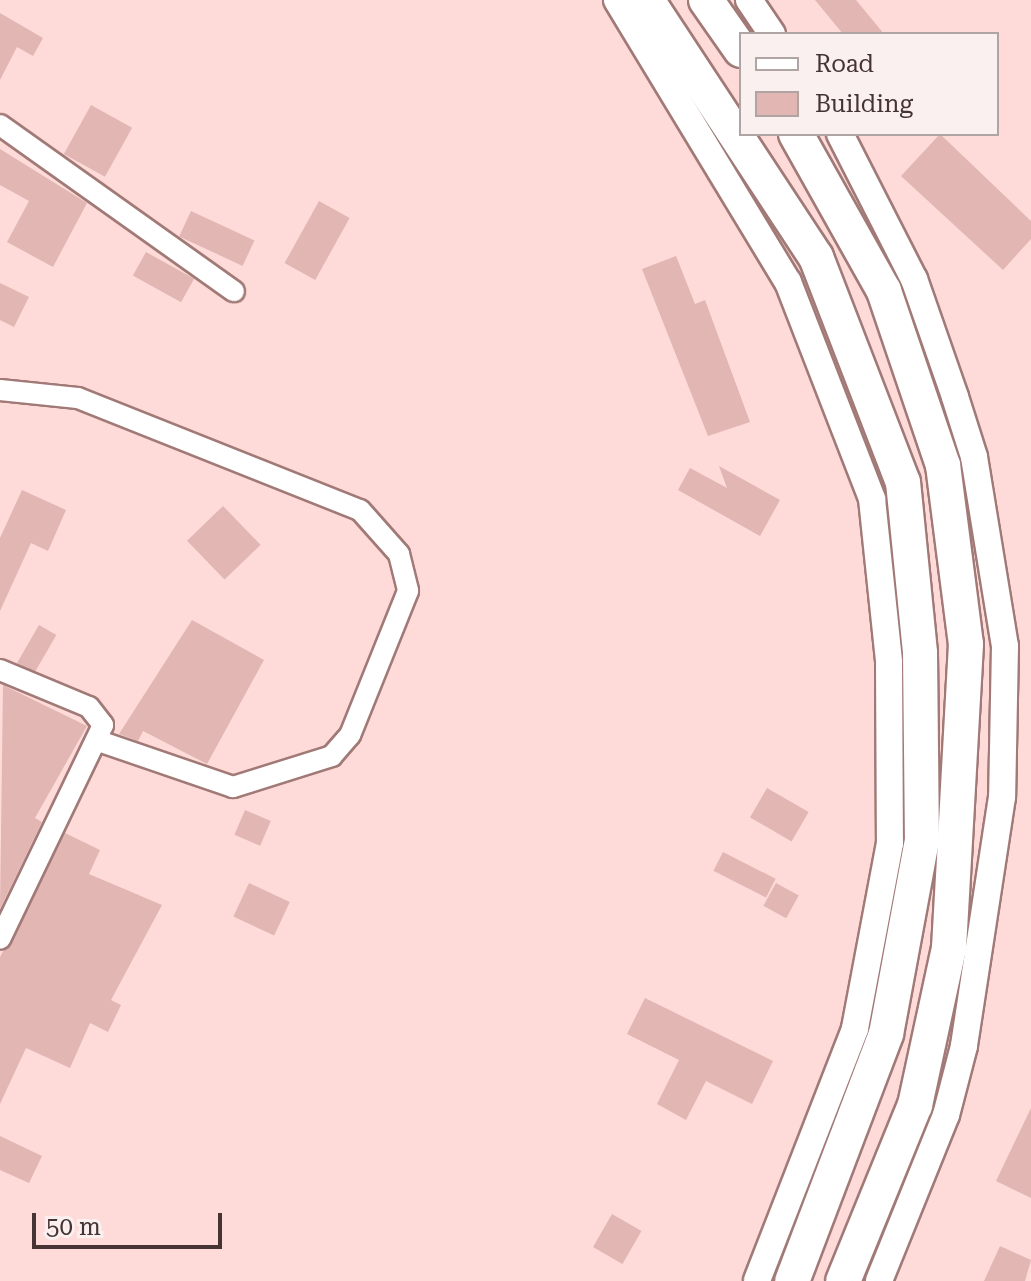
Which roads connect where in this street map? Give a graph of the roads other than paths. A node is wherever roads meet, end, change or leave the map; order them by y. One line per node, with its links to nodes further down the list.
1 (617, 0): 15 (street)
2 (647, 0): 16 (highway)
3 (706, 0): 6 (highway)
4 (749, 0): 5 (street)
5 (771, 32)
6 (739, 47)
7 (0, 125): 10 (street)
8 (797, 136): 17 (highway)
9 (841, 136): 18 (street)
10 (234, 291)
11 (0, 390): 13 (street)
12 (0, 670): 13 (street)
13 (99, 741): 14 (street)
14 (0, 939)
15 (757, 1281)
16 (792, 1281)
17 (843, 1281)
18 (879, 1281)

